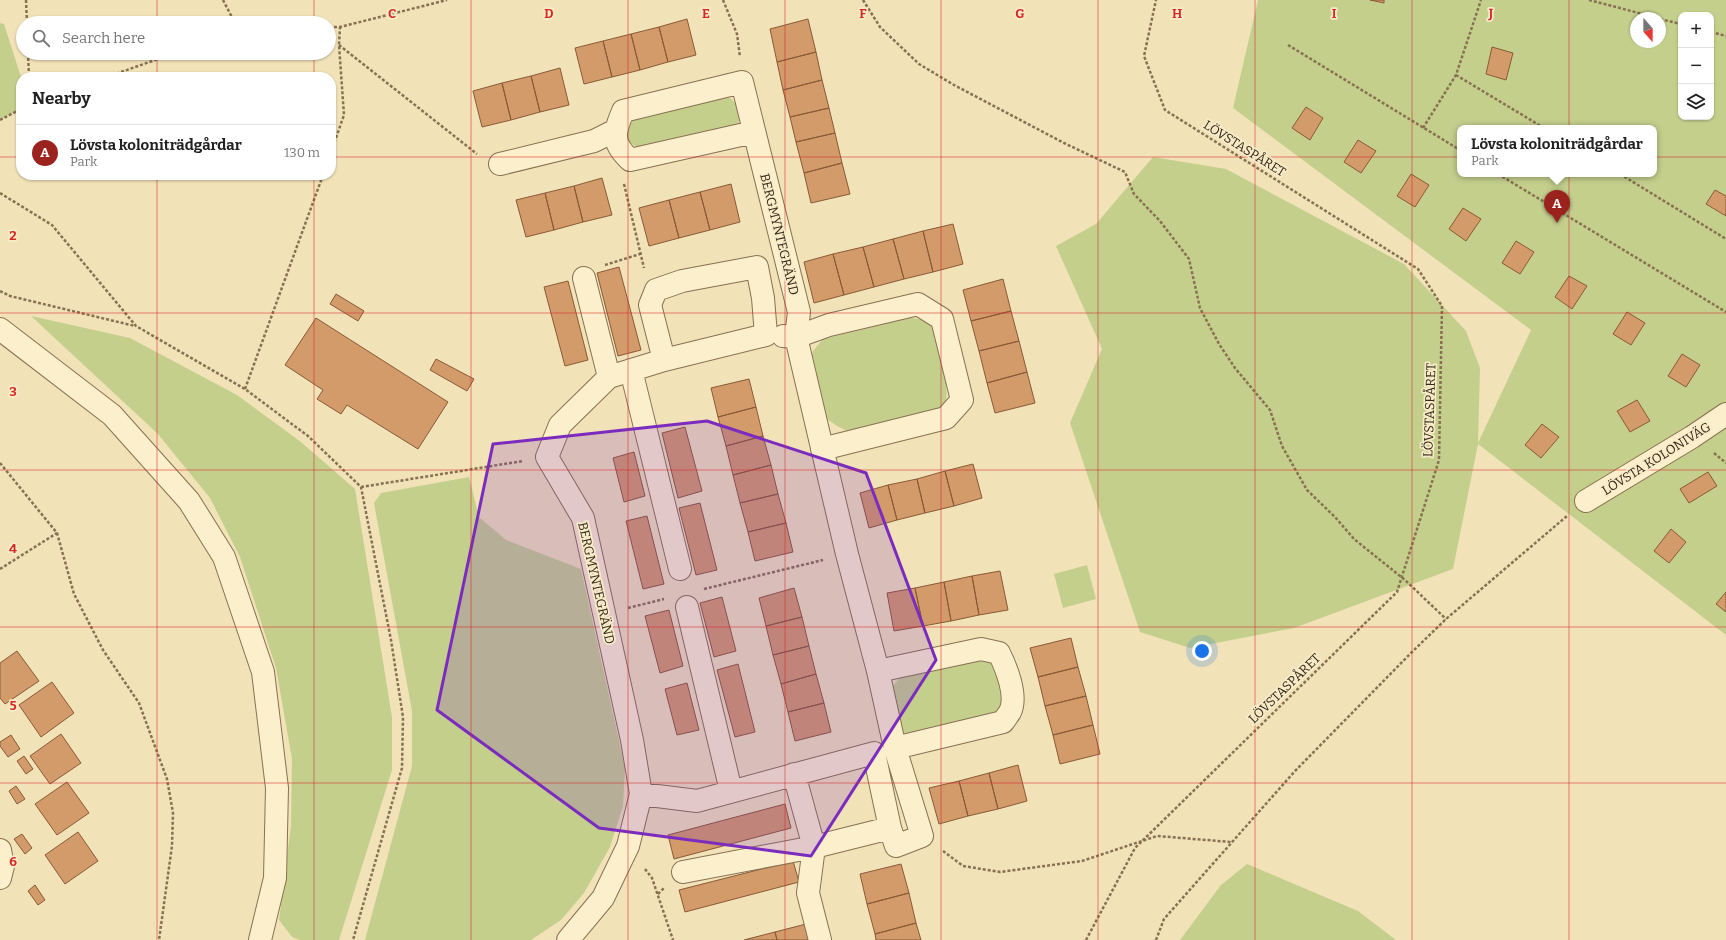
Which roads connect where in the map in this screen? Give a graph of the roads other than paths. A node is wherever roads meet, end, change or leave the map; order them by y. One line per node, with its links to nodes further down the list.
1 (614, 131): 2 (street); 2 (street, BERGMYNTEGRÄND); 3 (street)
2 (754, 132): 7 (street, BERGMYNTEGRÄND)
3 (500, 164)
4 (584, 278): 10 (street)
5 (0, 329): 26 (street)
6 (766, 335): 7 (street); 8 (street); 8 (street)
7 (796, 337): 12 (street, BERGMYNTEGRÄND); 12 (street)
8 (664, 360): 9 (street)
9 (631, 370): 10 (street); 14 (street)
10 (609, 377): 20 (street, BERGMYNTEGRÄND)
11 (1726, 414): 13 (street, LÖVSTA KOLONIVÄG)
12 (822, 449): 16 (street, BERGMYNTEGRÄND)
13 (1586, 501)
14 (680, 569)
15 (686, 598): 19 (street)
16 (878, 671): 17 (street, BERGMYNTEGRÄND); 17 (street)
17 (895, 748): 21 (street, BERGMYNTEGRÄND)
18 (794, 774): 19 (street); 21 (street); 22 (street)
19 (731, 791): 20 (street)
20 (641, 794): 27 (street, BERGMYNTEGRÄND)
21 (890, 828): 22 (street)
22 (814, 847): 24 (street); 28 (street)
23 (0, 850): 25 (street)
24 (683, 872)
25 (0, 878)
26 (260, 940)
27 (568, 940)
28 (820, 940)

